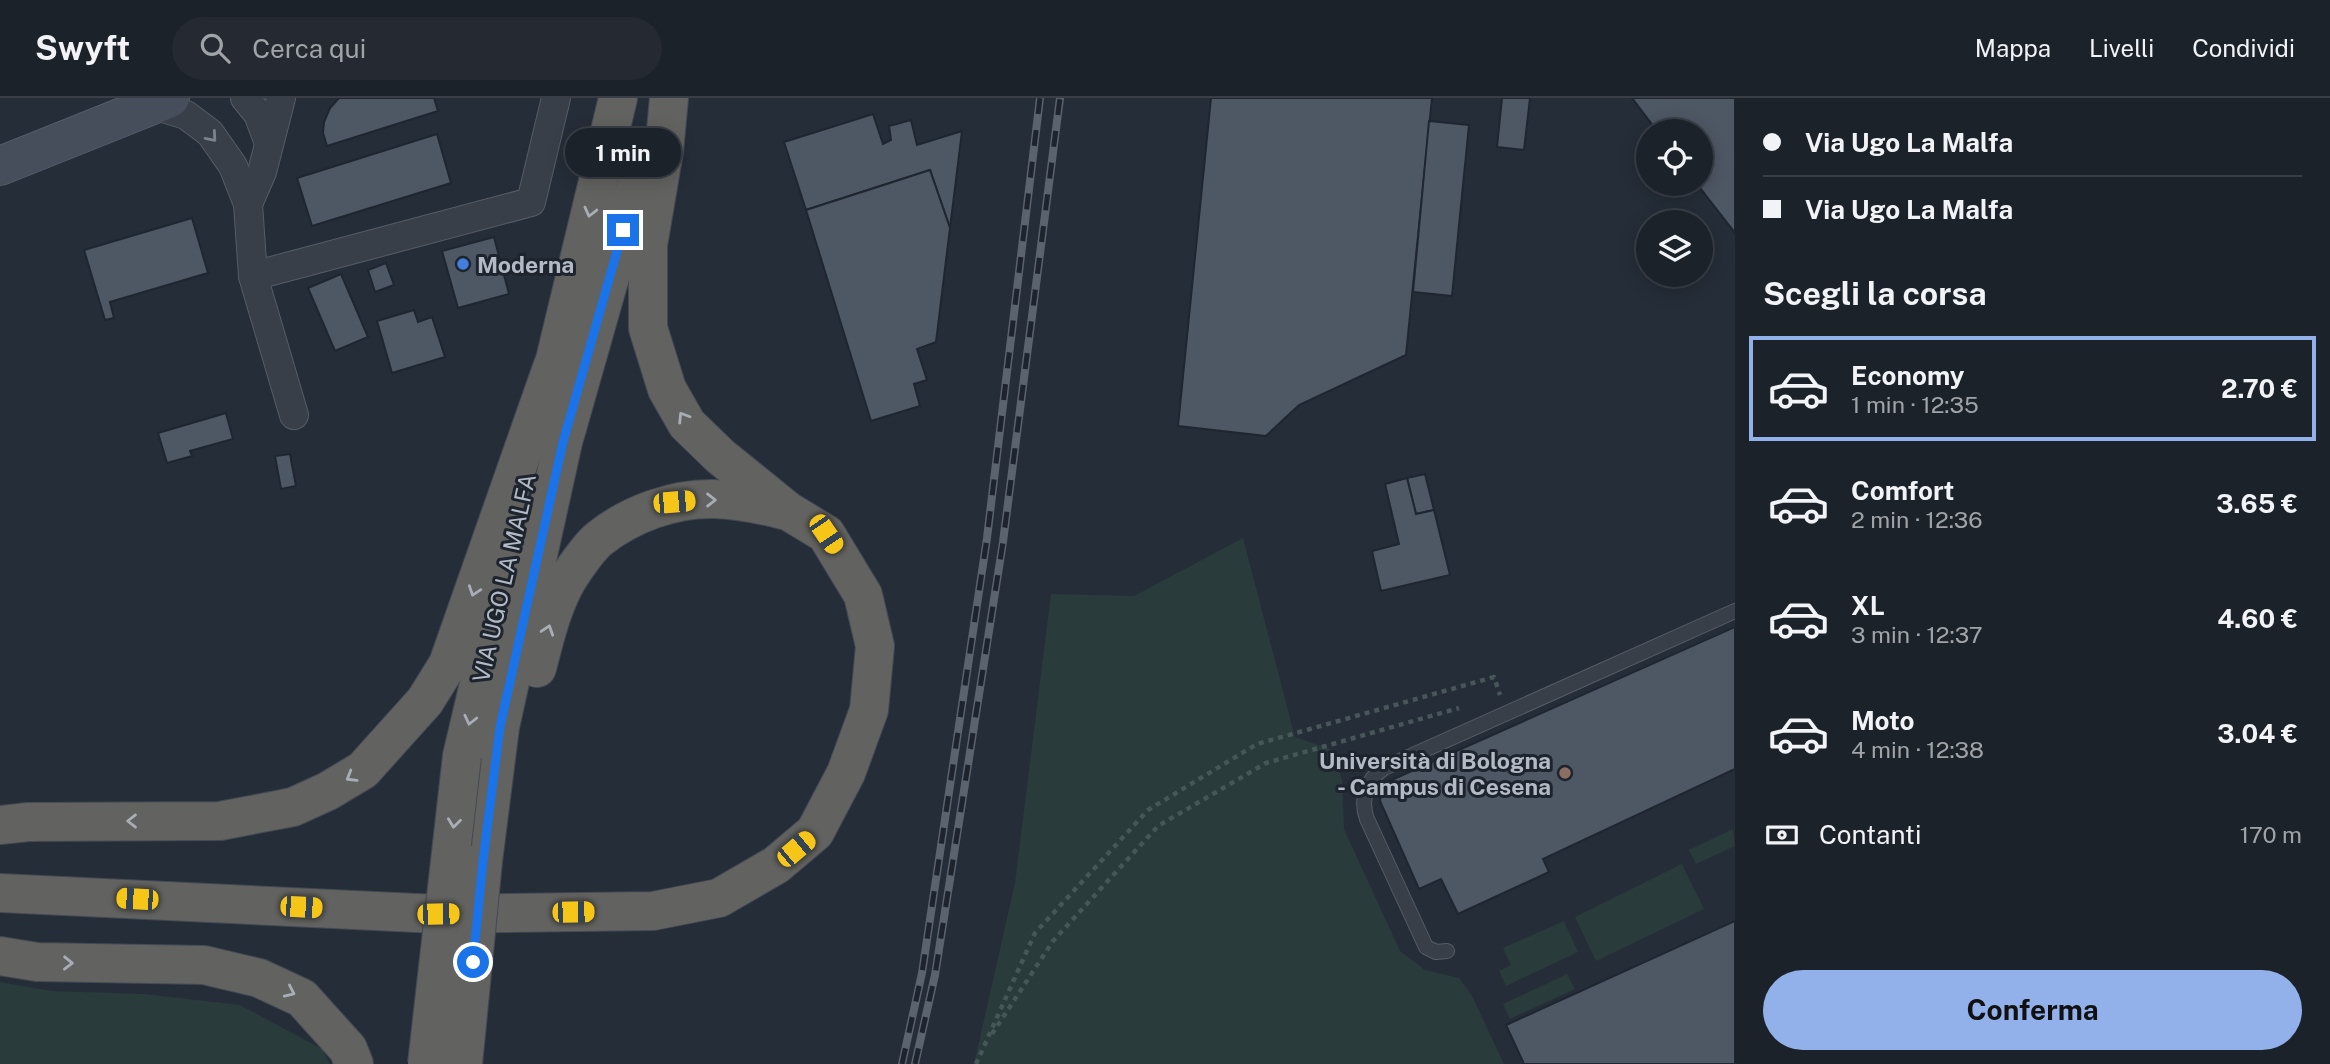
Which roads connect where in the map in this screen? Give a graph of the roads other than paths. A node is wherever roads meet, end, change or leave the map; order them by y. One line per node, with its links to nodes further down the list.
1 (245, 98): 8 (street)
2 (281, 98): 8 (street)
3 (556, 98): 11 (street)
4 (618, 98): 12 (highway, VIA UGO LA MALFA, one-way to 12)
5 (661, 98): 17 (highway, VIA UGO LA MALFA)
6 (668, 98): 14 (highway, one-way to 6)
7 (162, 102): 9 (main road); 10 (street, one-way to 10)
8 (269, 143): 10 (street)
9 (0, 166)
10 (248, 204): 11 (street)
11 (253, 276): 13 (street)
12 (553, 365): 16 (highway, one-way to 16); 22 (highway, VIA UGO LA MALFA, one-way to 22, bridge)
13 (293, 415)
14 (788, 511): 17 (highway, one-way to 14); 18 (highway)
15 (1735, 611): 19 (lane)
16 (0, 825)
17 (483, 861): 23 (highway, VIA UGO LA MALFA, bridge)
18 (0, 892)
19 (1447, 951)
20 (0, 956): 21 (highway, one-way to 21)
21 (354, 1064)
22 (427, 1064)
23 (463, 1064)

